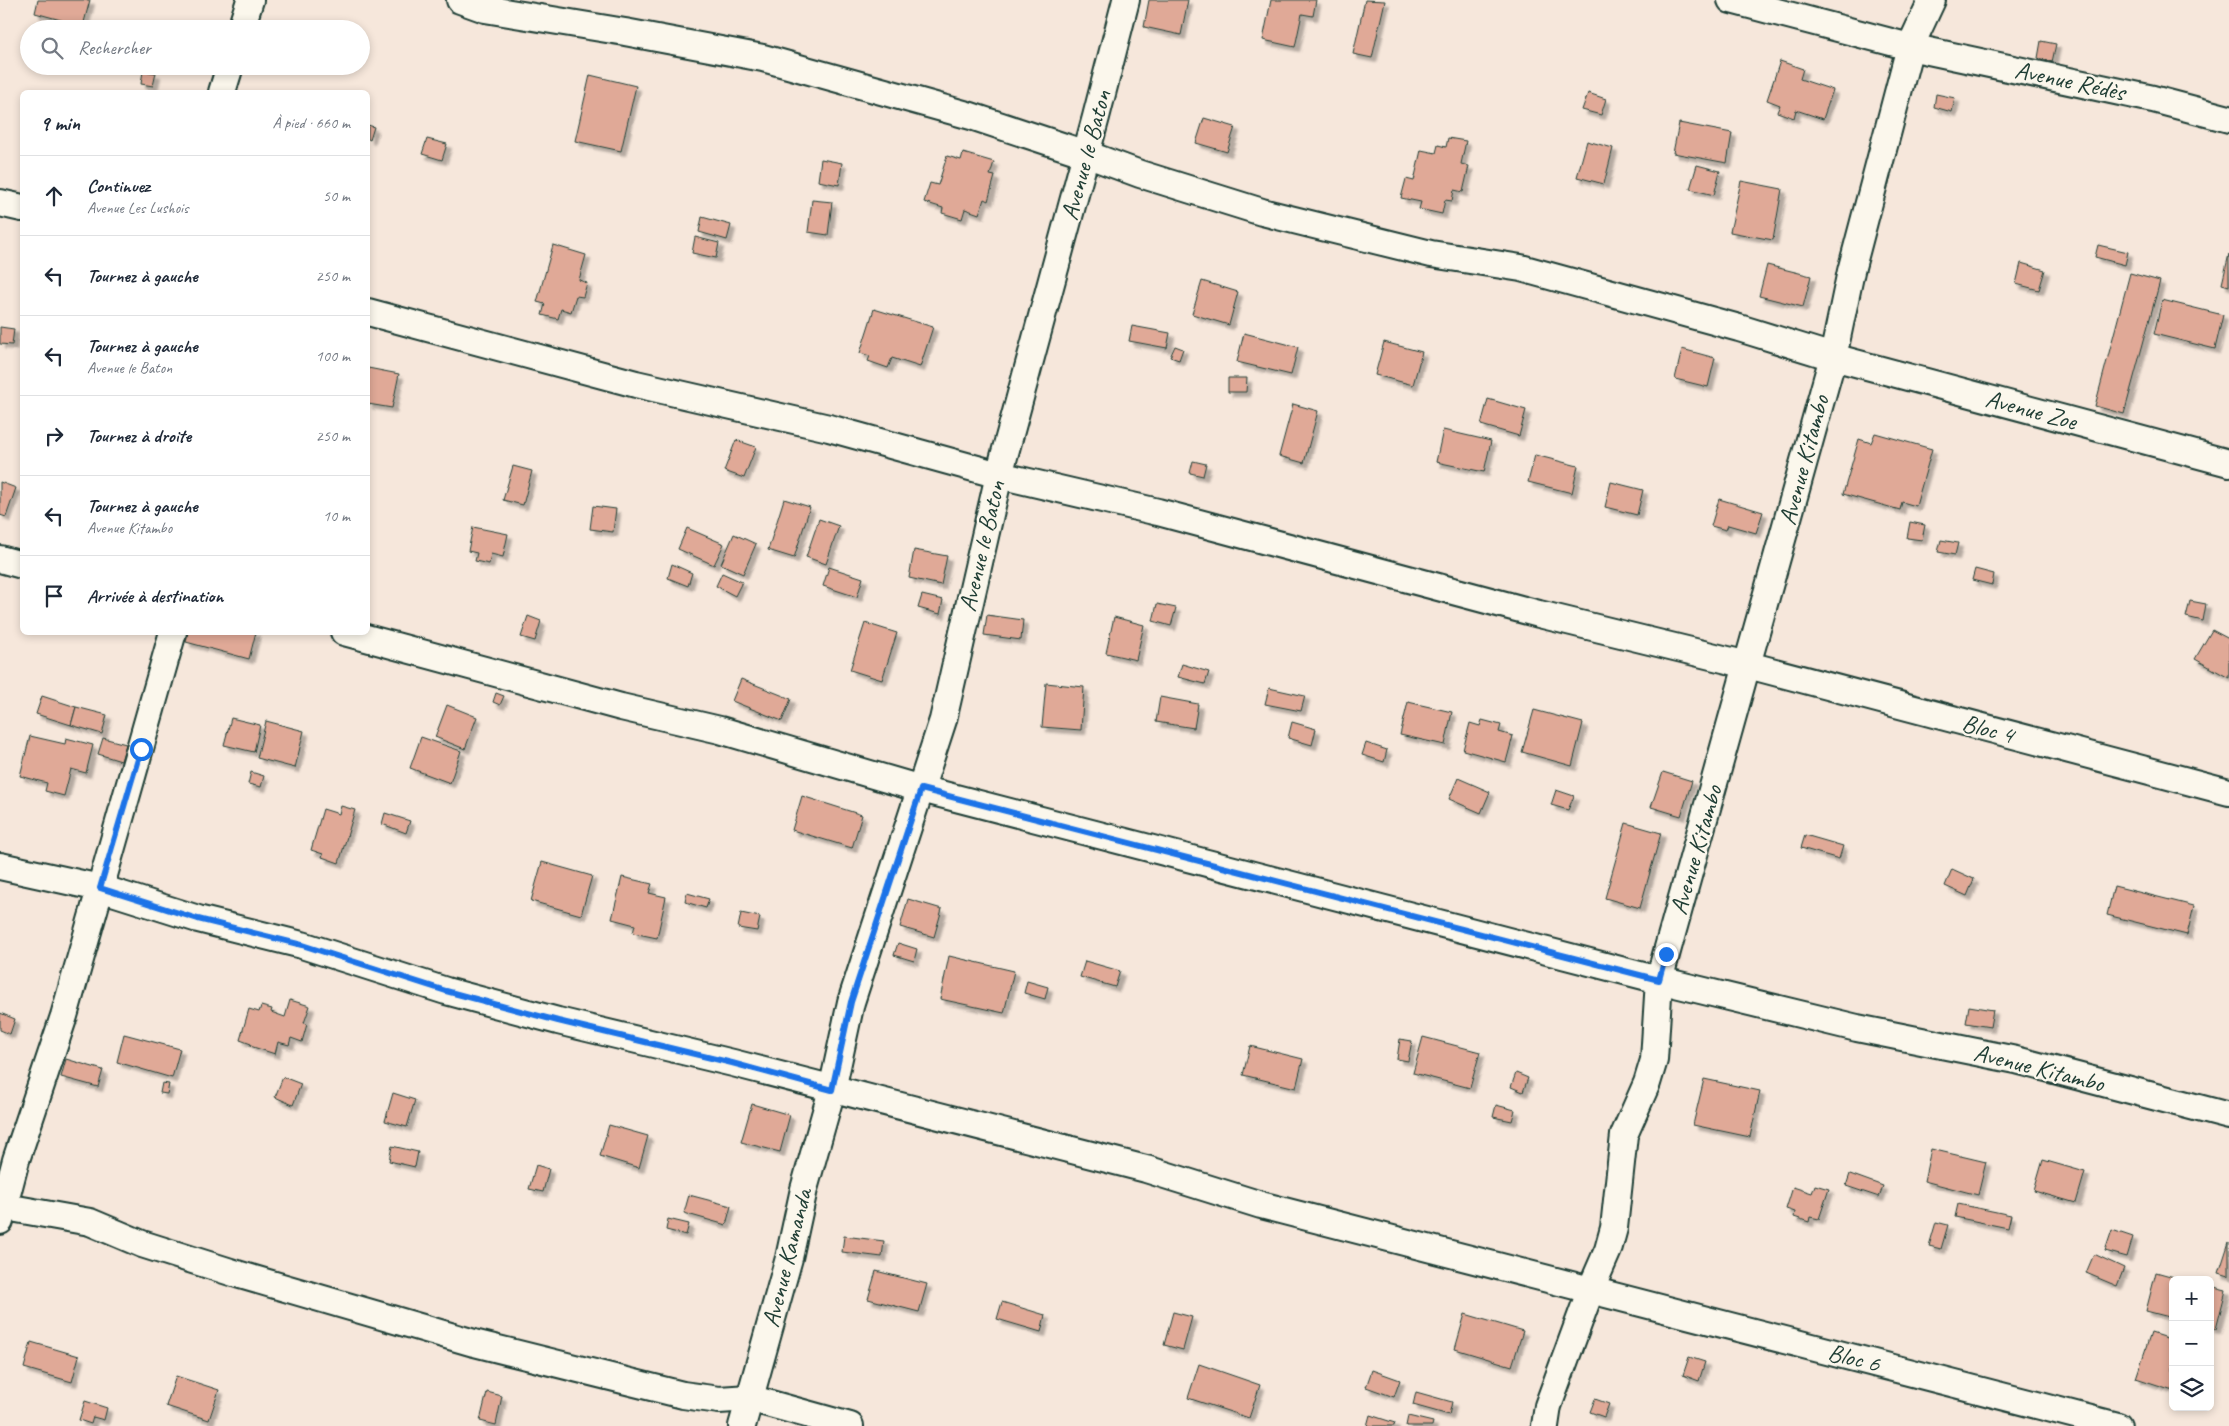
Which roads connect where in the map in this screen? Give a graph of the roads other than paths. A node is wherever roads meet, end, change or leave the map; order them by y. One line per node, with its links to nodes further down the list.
1 (250, 0): 6 (street)
2 (460, 0): 11 (street, Avenue Zoe)
3 (1126, 0): 11 (street, Avenue le Baton)
4 (1731, 0): 7 (street, Avenue Rédès)
5 (1932, 0): 7 (street, Avenue Kitambo)
6 (244, 20)
7 (1910, 47): 10 (street, Avenue Rédès); 15 (street, Avenue Kitambo)
8 (227, 75): 9 (street)
9 (223, 90)
10 (2229, 119)
11 (1086, 154): 15 (street, Avenue Zoe); 17 (street, Avenue le Baton)
12 (0, 203): 13 (street)
13 (20, 208)
14 (370, 313): 17 (street, Bloc 4)
15 (1833, 357): 16 (street, Avenue Zoe); 22 (street, Avenue Kitambo)
16 (2229, 463)
17 (998, 475): 22 (street, Bloc 4); 23 (street, Avenue le Baton)
18 (0, 559): 19 (street)
19 (20, 564)
20 (172, 635): 26 (street)
21 (356, 635): 23 (street)
22 (1748, 665): 24 (street, Bloc 4); 27 (street, Avenue Kitambo)
23 (921, 789): 27 (street); 28 (street, Avenue le Baton)
24 (2229, 792)
25 (0, 866): 26 (street, Bloc 6)
26 (100, 888): 28 (street, Bloc 6); 30 (street)
27 (1659, 980): 29 (street, Avenue Kitambo); 31 (street)
28 (832, 1090): 31 (street, Bloc 6); 32 (street, Avenue Kamanda)
29 (2229, 1116)
30 (1, 1211): 32 (street)
31 (1590, 1290): 35 (street); 36 (street, Bloc 6)
32 (749, 1398): 33 (street, Avenue Kamanda); 34 (street)
33 (742, 1426)
34 (850, 1426)
35 (1545, 1426)
36 (2118, 1426)

